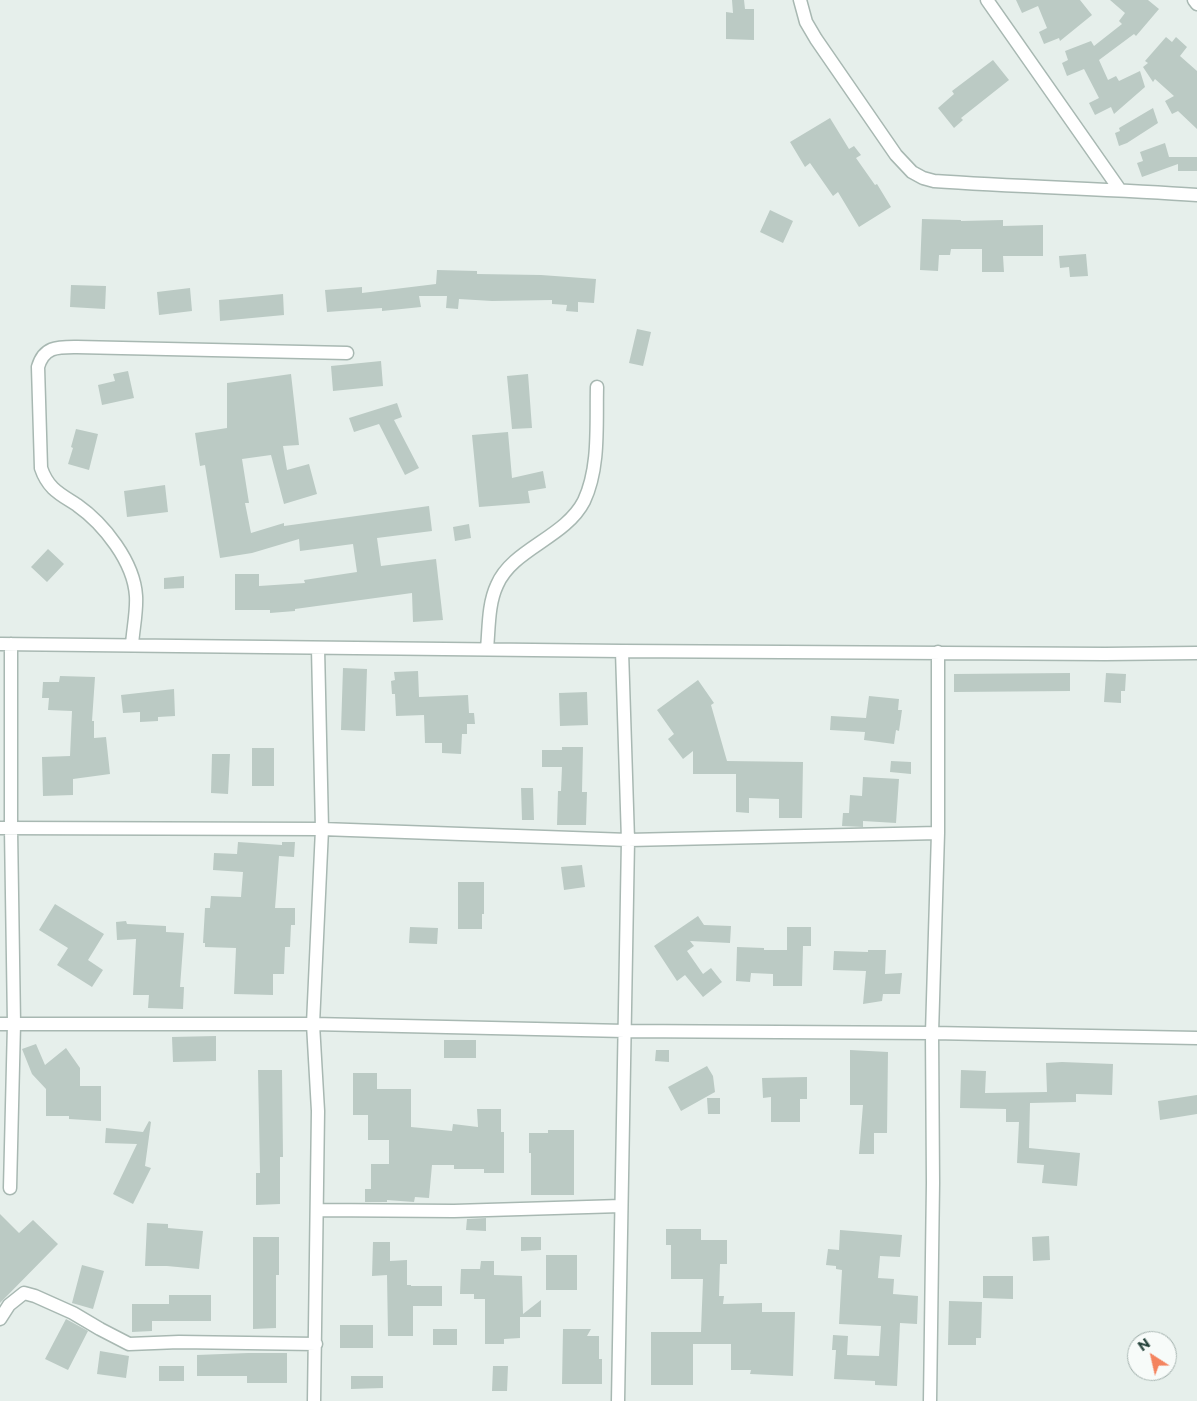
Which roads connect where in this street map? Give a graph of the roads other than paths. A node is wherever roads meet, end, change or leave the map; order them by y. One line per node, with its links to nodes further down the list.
1 (800, 0): 5 (street)
2 (987, 0): 5 (street)
3 (1194, 0): 4 (street)
4 (1197, 4)
5 (1120, 190): 6 (street)
6 (1197, 195)
7 (347, 354): 10 (street)
8 (597, 387): 12 (street)
9 (6, 644): 10 (street); 16 (street)
10 (132, 646): 11 (street)
11 (318, 648): 12 (street); 17 (street)
12 (487, 649): 13 (street)
13 (622, 651): 14 (street); 19 (street)
14 (938, 652): 15 (street); 18 (street)
15 (1197, 653)
16 (5, 828): 17 (street); 21 (street)
17 (322, 829): 19 (street); 22 (street)
18 (938, 833): 19 (street); 24 (street)
19 (628, 840): 23 (street)
20 (0, 1024): 21 (street)
21 (14, 1024): 22 (street); 26 (street)
22 (313, 1024): 23 (street); 28 (street)
23 (624, 1031): 24 (street); 27 (street)
24 (932, 1033): 25 (street); 33 (street)
25 (1197, 1038)
26 (10, 1188)
27 (621, 1206): 28 (street); 32 (street)
28 (317, 1210): 30 (street)
29 (0, 1319): 30 (street)
30 (316, 1344): 31 (street)
31 (314, 1401)
32 (618, 1401)
33 (930, 1401)

